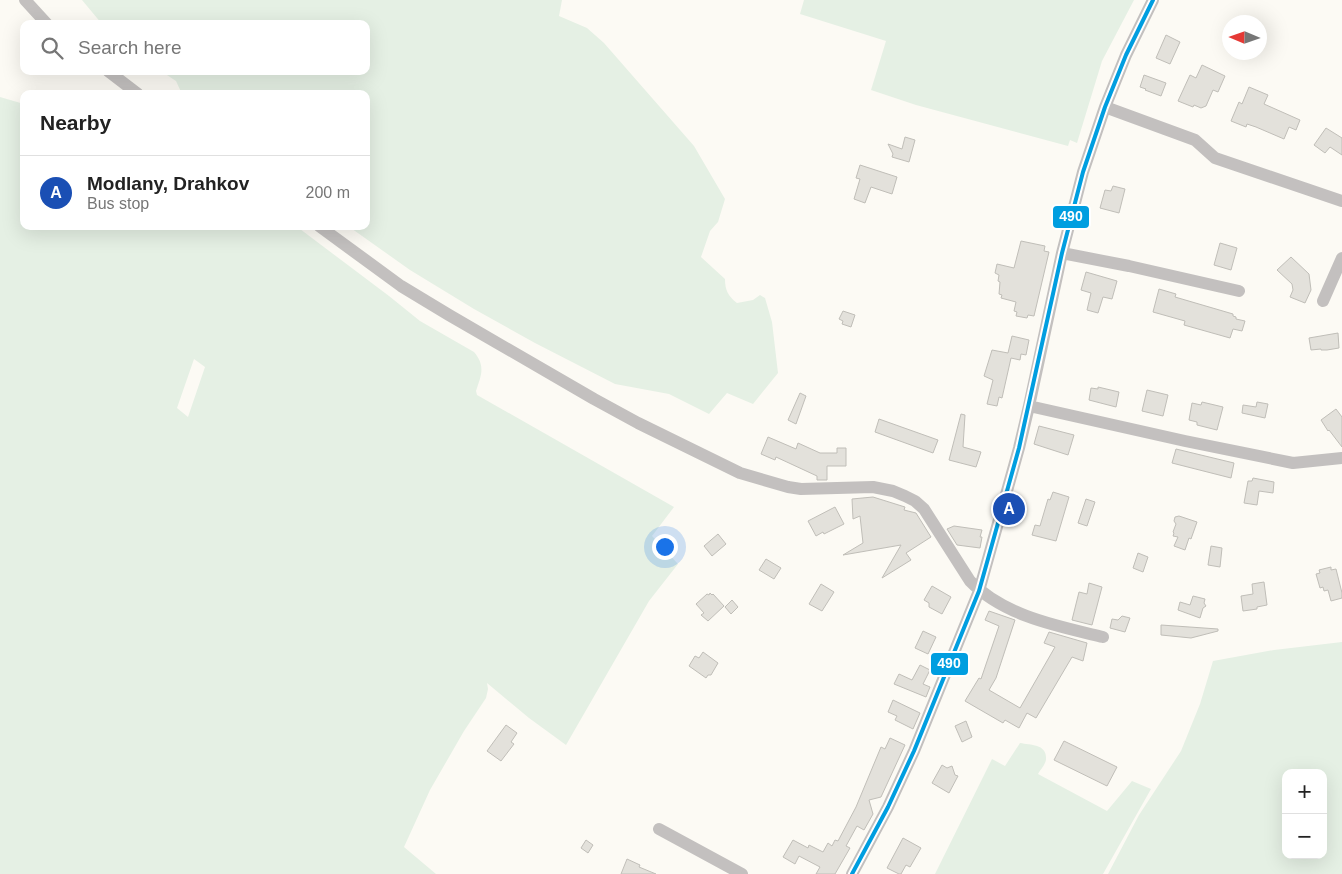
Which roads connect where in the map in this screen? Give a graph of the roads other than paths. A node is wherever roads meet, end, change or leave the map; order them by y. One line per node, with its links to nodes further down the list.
1 (25, 0): 3 (street)
2 (1153, 0): 6 (street)
3 (43, 20)
4 (113, 75): 5 (street)
5 (133, 90)
6 (1104, 107): 7 (street); 9 (street)
7 (1342, 201)
8 (325, 230): 15 (street)
9 (1062, 253): 11 (street); 13 (street)
10 (1342, 258): 12 (street)
11 (1239, 291)
12 (1323, 301)
13 (1029, 406): 14 (street); 15 (street)
14 (1342, 458)
15 (979, 591): 16 (street); 19 (street)
16 (1103, 637)
17 (659, 829): 18 (street)
18 (742, 874)
19 (852, 874)

